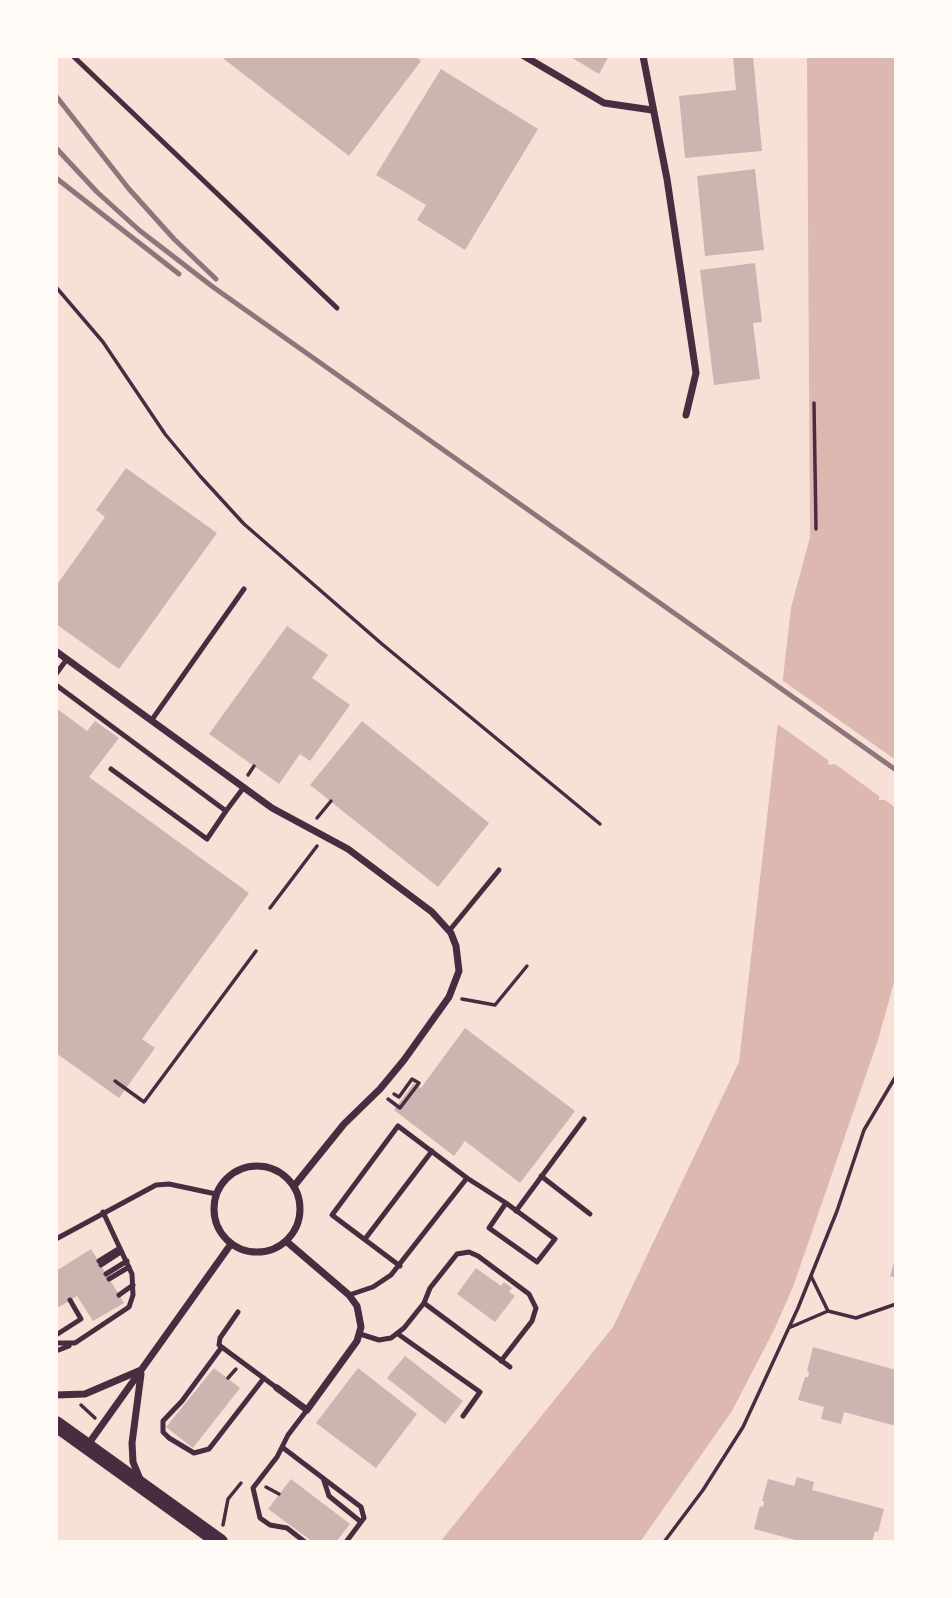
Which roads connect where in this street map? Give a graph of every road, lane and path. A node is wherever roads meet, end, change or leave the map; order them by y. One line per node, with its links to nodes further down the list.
1 (74, 56): 6 (lane)
2 (524, 56): 4 (street)
3 (643, 56): 4 (street)
4 (652, 110): 8 (street)
5 (56, 287): 25 (path)
6 (337, 308)
7 (814, 403): 10 (path)
8 (686, 415)
9 (809, 467): 10 (path)
10 (815, 467): 11 (path)
11 (816, 529)
12 (244, 589): 17 (lane)
13 (57, 652): 14 (street)
14 (67, 659): 15 (lane); 17 (street)
15 (56, 674)
16 (56, 685): 23 (lane)
17 (151, 721): 21 (street)
18 (254, 766): 20 (path)
19 (111, 769): 23 (lane)
20 (248, 775)
21 (244, 788): 23 (lane); 29 (street)
22 (331, 801): 24 (path)
23 (226, 811)
24 (317, 819)
25 (600, 824)
26 (317, 846): 28 (path)
27 (499, 870): 29 (lane)
28 (270, 908)
29 (449, 932): 32 (street)
30 (256, 951): 34 (path)
31 (527, 966): 32 (path)
32 (449, 997): 41 (street)
33 (896, 1076): 56 (path)
34 (114, 1081)
35 (394, 1094): 36 (path)
36 (388, 1099)
37 (584, 1119): 39 (lane)
38 (432, 1151): 40 (lane); 48 (lane); 48 (lane)
39 (541, 1177): 44 (lane); 46 (lane)
40 (467, 1178): 43 (lane); 54 (lane)
41 (294, 1186): 42 (street); 49 (street)
42 (216, 1194): 45 (lane); 50 (street)
43 (506, 1203): 44 (lane); 44 (lane)
44 (516, 1210)
45 (103, 1213): 47 (lane); 51 (lane)
46 (590, 1214)
47 (56, 1239)
48 (365, 1240): 54 (lane)
49 (286, 1241): 50 (street); 59 (street)
50 (231, 1244): 77 (street)
51 (121, 1250): 52 (lane); 53 (lane)
52 (100, 1263)
53 (128, 1264): 55 (lane); 57 (lane)
54 (400, 1266): 59 (lane)
55 (108, 1276)
56 (811, 1276): 63 (path); 67 (path)
57 (133, 1285): 58 (lane); 72 (lane)
58 (119, 1295)
59 (349, 1295): 68 (street)
60 (70, 1300): 66 (lane)
61 (424, 1303): 69 (lane); 75 (lane); 75 (lane)
62 (896, 1304): 63 (path)
63 (828, 1311): 67 (path)
64 (238, 1312): 73 (lane)
65 (88, 1314): 66 (lane)
66 (81, 1319): 70 (lane)
67 (789, 1328): 93 (path)
68 (360, 1334): 69 (lane); 81 (street)
69 (398, 1334): 82 (lane)
70 (56, 1335)
71 (56, 1343): 72 (lane)
72 (75, 1343): 74 (lane)
73 (221, 1348): 78 (lane); 78 (lane)
74 (56, 1352)
75 (501, 1361): 76 (lane)
76 (510, 1367)
77 (142, 1369): 80 (street); 84 (street); 88 (street)
78 (264, 1378): 79 (lane)
79 (277, 1388): 81 (street)
80 (56, 1395)
81 (307, 1410): 85 (lane)
82 (463, 1416)
83 (56, 1424): 84 (main road)
84 (86, 1447): 88 (main road)
85 (282, 1447): 86 (lane); 91 (lane)
86 (323, 1478): 89 (lane); 89 (lane)
87 (241, 1483): 90 (path)
88 (145, 1488): 90 (main road)
89 (361, 1522): 92 (lane)
90 (220, 1542)
91 (305, 1542)
92 (346, 1542)
93 (664, 1542)

